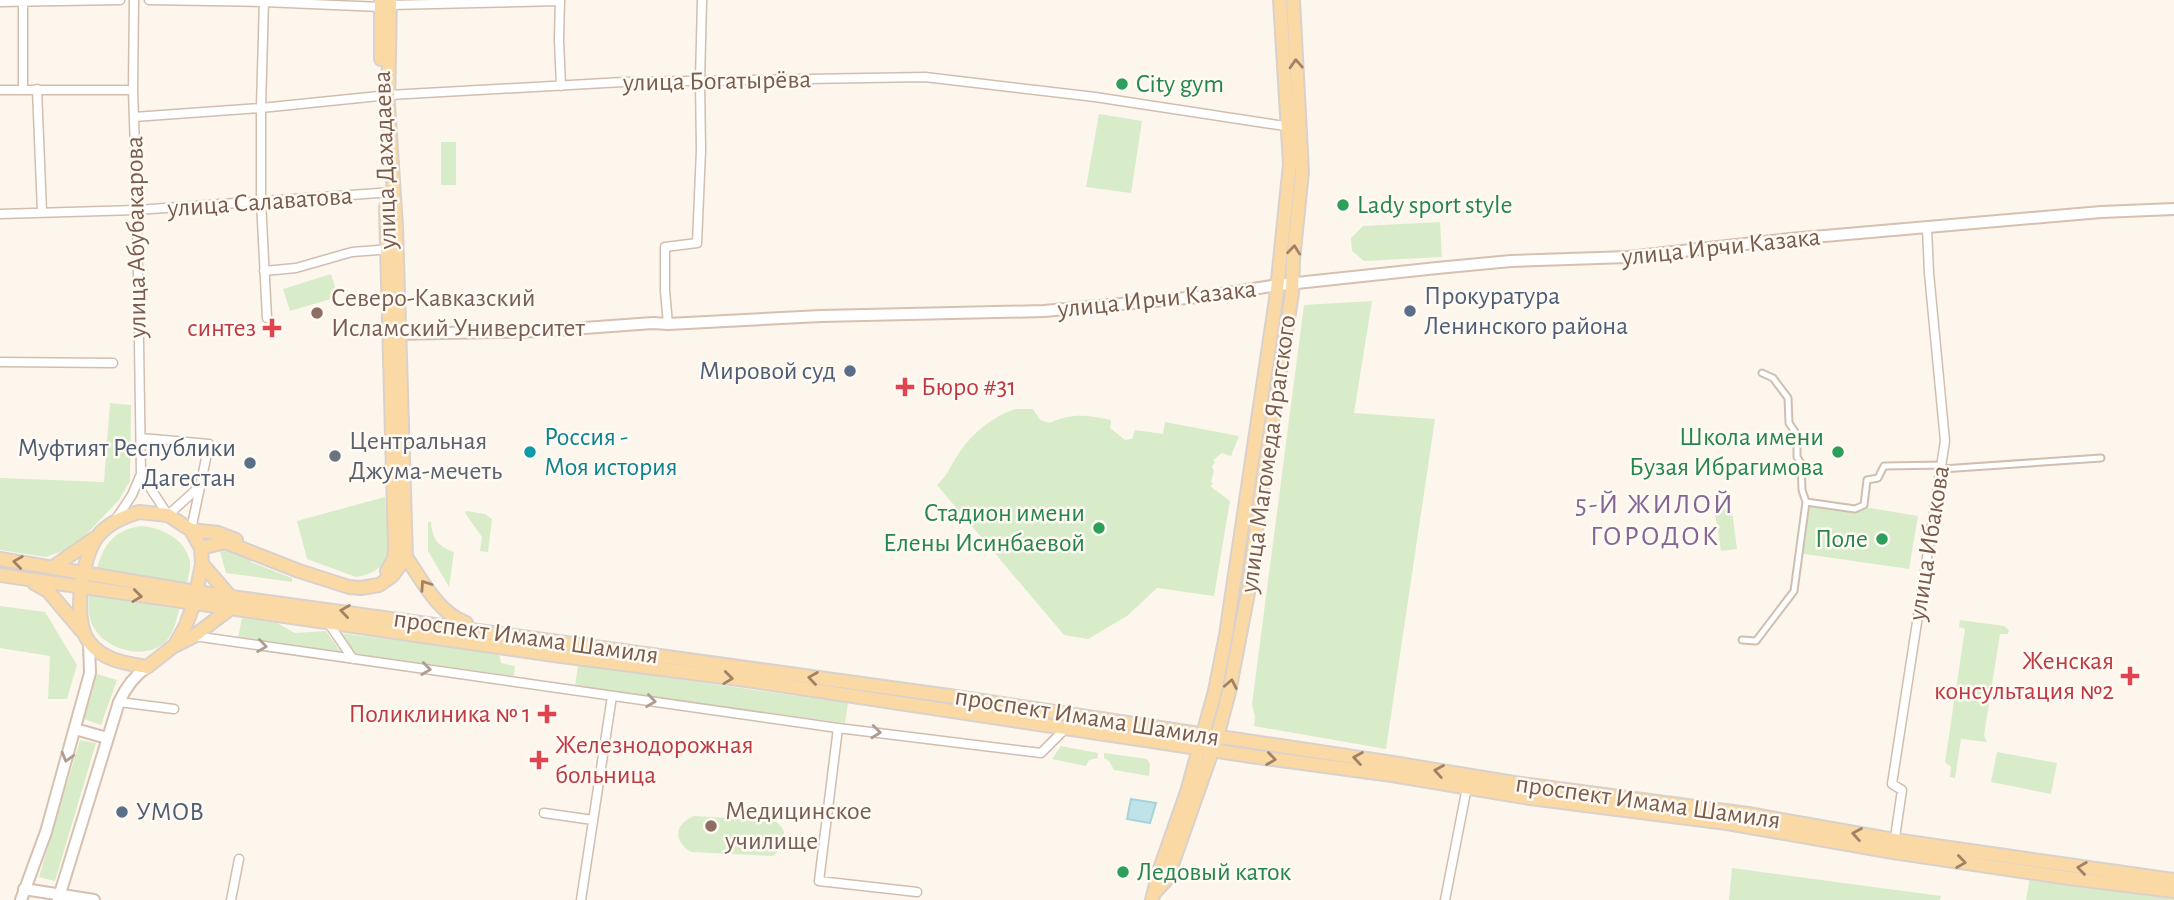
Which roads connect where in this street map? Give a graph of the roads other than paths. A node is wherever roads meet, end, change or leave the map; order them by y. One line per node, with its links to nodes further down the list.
1 (120, 0): 7 (street)
2 (134, 0): 17 (street, улица Абубакарова)
3 (149, 0): 8 (street)
4 (702, 0): 12 (street)
5 (1280, 0): 21 (main road, улица Магомеда Ярагского)
6 (1293, 0): 21 (main road, улица Магомеда Ярагского, one-way to 6)
7 (23, 1): 10 (street); 14 (street)
8 (264, 1): 11 (street); 19 (street)
9 (560, 1): 11 (street); 13 (street)
10 (0, 2)
11 (386, 3): 18 (main road, улица Дахадаева)
12 (700, 81): 13 (street, улица Богатырёва); 21 (street, улица Богатырёва); 34 (street)
13 (561, 86): 18 (street, улица Богатырёва)
14 (23, 89): 15 (street); 16 (street)
15 (37, 89): 17 (street); 26 (street)
16 (0, 90)
17 (133, 90): 20 (street, улица Абубакарова)
18 (384, 95): 19 (street, улица Богатырёва); 22 (main road, улица Дахадаева)
19 (261, 108): 20 (street, улица Богатырёва); 23 (street)
20 (134, 117): 25 (street, улица Абубакарова)
21 (1294, 127): 31 (main road, улица Магомеда Ярагского, one-way to 21); 32 (main road, улица Магомеда Ярагского)
22 (389, 193): 23 (street, улица Салаватова); 29 (main road, улица Дахадаева)
23 (261, 201): 25 (street, улица Салаватова); 30 (street)
24 (2174, 209): 28 (main road, улица Ирчи Казака)
25 (137, 210): 26 (street, улица Салаватова); 39 (street, улица Абубакарова)
26 (42, 212): 27 (street, улица Салаватова)
27 (0, 214)
28 (1927, 228): 31 (main road, улица Ирчи Казака); 41 (street, улица Ибакова)
29 (392, 248): 30 (street); 35 (main road, улица Дахадаева)
30 (264, 271): 33 (street)
31 (1292, 283): 32 (main road, улица Ирчи Казака); 74 (main road, улица Магомеда Ярагского, one-way to 31)
32 (1278, 285): 34 (main road, улица Ирчи Казака); 76 (main road, улица Магомеда Ярагского)
33 (267, 318)
34 (668, 324): 35 (main road, улица Ирчи Казака)
35 (393, 334): 47 (main road, улица Дахадаева); 50 (main road, улица Дахадаева)
36 (0, 362): 37 (street)
37 (113, 363)
38 (1762, 373): 44 (street)
39 (141, 438): 42 (street, улица Абубакарова); 43 (street)
40 (2101, 458): 41 (street)
41 (1942, 467): 44 (street); 82 (street, улица Ибакова)
42 (141, 474): 45 (street); 46 (street, улица Абубакарова)
43 (199, 487): 45 (street); 47 (street)
44 (1806, 502): 64 (street)
45 (168, 515): 46 (main road); 47 (main road)
46 (116, 520): 48 (main road, улица Абубакарова)
47 (191, 530): 49 (main road)
48 (98, 536): 53 (main road); 54 (main road, улица Абубакарова)
49 (201, 548): 50 (main road); 52 (main road)
50 (406, 557): 61 (main road, one-way to 50)
51 (0, 559): 53 (main road, проспект Имама Шамиля, one-way to 51)
52 (202, 564): 58 (main road); 59 (main road)
53 (53, 566): 54 (main road, проспект Имама Шамиля)
54 (85, 572): 57 (main road, улица Абубакарова); 58 (main road, проспект Имама Шамиля)
55 (0, 575): 56 (main road, проспект Имама Шамиля)
56 (28, 579): 57 (main road, проспект Имама Шамиля); 63 (main road)
57 (81, 588): 58 (main road, проспект Имама Шамиля, one-way to 58); 63 (main road, улица Абубакарова)
58 (195, 597): 59 (main road, проспект Имама Шамиля); 65 (main road)
59 (230, 602): 60 (main road, проспект Имама Шамиля); 61 (main road, проспект Имама Шамиля, one-way to 59); 62 (main road)
60 (327, 621): 66 (street); 72 (main road, проспект Имама Шамиля, one-way to 72)
61 (490, 631): 76 (main road, проспект Имама Шамиля, one-way to 61)
62 (194, 636): 65 (main road); 66 (street, one-way to 66)
63 (87, 638): 67 (main road); 73 (main road, улица Абубакарова)
64 (1742, 640)
65 (175, 645): 67 (main road)
66 (356, 659): 68 (street, one-way to 68)
67 (148, 667): 69 (main road)
68 (612, 696): 71 (street, one-way to 71); 81 (street)
69 (119, 702): 70 (street); 75 (main road)
70 (174, 709)
71 (838, 728): 72 (street, one-way to 72); 86 (street)
72 (1066, 728): 76 (main road, проспект Имама Шамиля)
73 (75, 729): 75 (main road); 87 (main road, улица Абубакарова, one-way to 87)
74 (1217, 737): 76 (main road, проспект Имама Шамиля); 77 (main road, улица Магомеда Ярагского); 80 (main road, проспект Имама Шамиля, one-way to 74)
75 (107, 738): 89 (main road)
76 (1200, 741): 77 (main road, проспект Имама Шамиля); 88 (main road, улица Магомеда Ярагского)
77 (1212, 750): 78 (main road, проспект Имама Шамиля, one-way to 78); 88 (main road, улица Магомеда Ярагского)
78 (1467, 788): 80 (main road, проспект Имама Шамиля); 93 (street)
79 (544, 813): 81 (street)
80 (1728, 818): 82 (main road, проспект Имама Шамиля)
81 (593, 820): 92 (street)
82 (1894, 846): 84 (main road, проспект Имама Шамиля, one-way to 82); 85 (main road, проспект Имама Шамиля, one-way to 85)
83 (239, 859): 91 (street)
84 (2174, 880)
85 (2174, 891)
86 (917, 892)
87 (23, 894): 89 (main road)
88 (1153, 896)
89 (59, 897): 90 (main road)
90 (94, 900)
91 (230, 900)
92 (581, 900)
93 (1445, 900)

